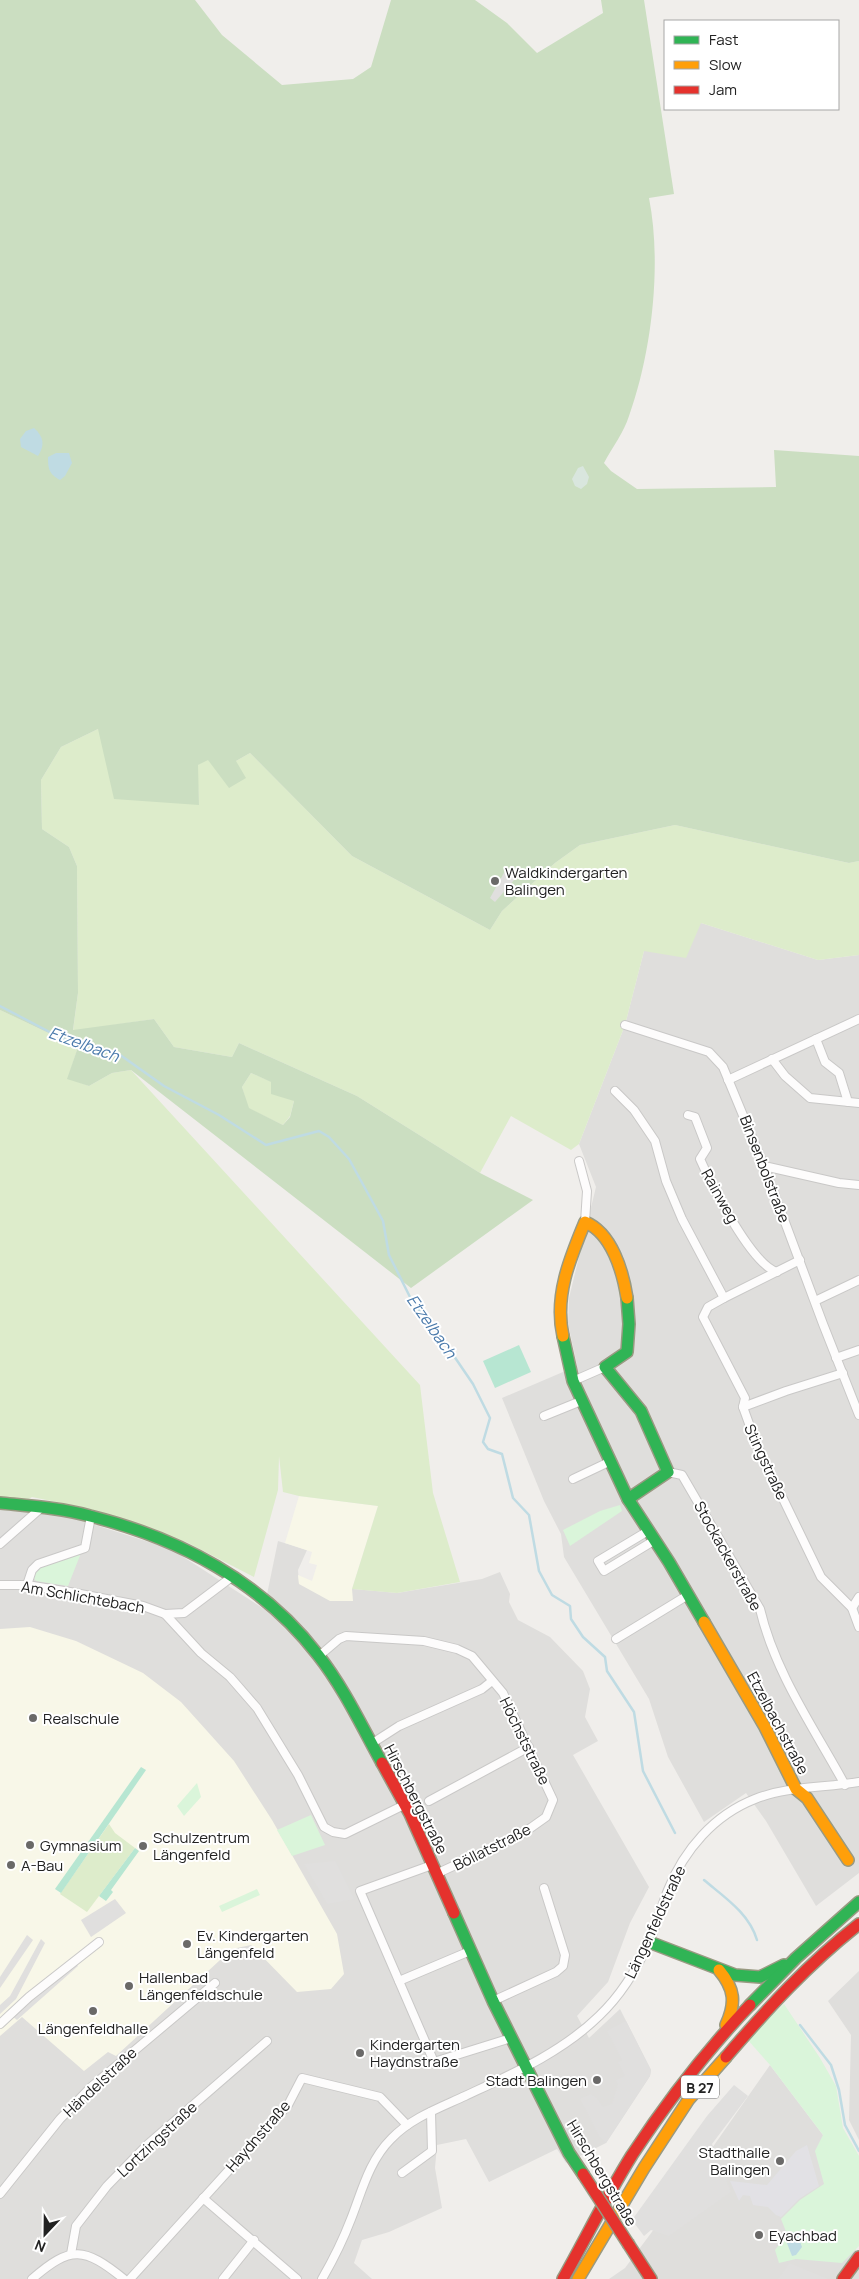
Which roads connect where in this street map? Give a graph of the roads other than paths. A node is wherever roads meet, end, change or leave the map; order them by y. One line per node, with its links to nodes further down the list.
1 (859, 1019): 3 (street)
2 (625, 1025): 5 (street, Binsenbolstraße)
3 (816, 1039): 4 (street); 7 (street)
4 (772, 1059): 5 (street); 7 (street)
5 (728, 1080): 11 (street, Binsenbolstraße)
6 (615, 1091): 17 (street)
7 (848, 1102): 8 (street)
8 (859, 1103)
9 (688, 1115): 15 (street, Rainweg)
10 (578, 1160): 13 (street, Etzelbachstraße)
11 (764, 1166): 12 (street); 14 (street, Binsenbolstraße)
12 (859, 1184)
13 (584, 1222): 21 (main road); 23 (main road, Etzelbachstraße)
14 (800, 1260): 15 (street, Stingstraße); 18 (street, Binsenbolstraße)
15 (777, 1272): 17 (street, Stingstraße)
16 (859, 1280): 18 (street)
17 (724, 1298): 25 (street, Stingstraße)
18 (815, 1301): 20 (street, Binsenbolstraße)
19 (859, 1350): 20 (street)
20 (836, 1358): 22 (street, Binsenbolstraße)
21 (605, 1367): 23 (street); 29 (main road)
22 (843, 1374): 25 (street); 26 (street, Binsenbolstraße)
23 (573, 1381): 24 (main road, Etzelbachstraße)
24 (581, 1400): 27 (street); 28 (main road, Etzelbachstraße)
25 (743, 1408): 42 (street, Stingstraße)
26 (859, 1414)
27 (544, 1416)
28 (611, 1461): 30 (street); 31 (main road, Etzelbachstraße)
29 (668, 1472): 31 (main road); 51 (street, Stockackerstraße)
30 (573, 1479)
31 (628, 1499): 35 (main road, Etzelbachstraße)
32 (0, 1503): 33 (main road, Hirschbergstraße)
33 (41, 1508): 34 (main road, Hirschbergstraße); 36 (street)
34 (91, 1516): 37 (main road, Hirschbergstraße); 39 (street)
35 (652, 1535): 35 (street); 40 (main road, Etzelbachstraße)
36 (0, 1544)
37 (233, 1576): 43 (street, Am Schlichtebach); 46 (main road, Hirschbergstraße)
38 (0, 1585): 39 (street, Am Schlichtebach)
39 (27, 1585): 43 (street, Am Schlichtebach)
40 (688, 1595): 45 (street); 52 (main road, Etzelbachstraße)
41 (859, 1597): 42 (street)
42 (852, 1608): 44 (street, Stingstraße)
43 (165, 1614): 54 (street, Am Schlichtebach)
44 (859, 1627)
45 (616, 1639)
46 (318, 1656): 47 (street, Höchststraße); 48 (main road, Hirschbergstraße)
47 (492, 1681): 48 (street); 49 (street, Höchststraße)
48 (371, 1744): 54 (main road, Hirschbergstraße)
49 (529, 1747): 53 (street); 55 (street, Höchststraße)
50 (859, 1782): 51 (street, Längenfeldstraße)
51 (845, 1784): 52 (street, Längenfeldstraße)
52 (796, 1790): 56 (main road, Etzelbachstraße); 62 (street, Längenfeldstraße)
53 (429, 1801)
54 (404, 1805): 57 (main road, Hirschbergstraße)
55 (546, 1817): 57 (street, Böllatstraße)
56 (848, 1860)
57 (434, 1870): 63 (main road, Hirschbergstraße); 66 (street, Böllatstraße)
58 (544, 1888): 68 (street)
59 (859, 1902): 64 (main road, B 27)
60 (859, 1924): 89 (main road, B 27)
61 (99, 1942): 69 (street)
62 (649, 1942): 65 (main road); 73 (street, Längenfeldstraße)
63 (470, 1951): 66 (street); 68 (main road, Hirschbergstraße)
64 (796, 1958): 65 (main road); 70 (main road, B 27)
65 (718, 1969): 70 (main road)
66 (399, 1981): 71 (street)
67 (215, 1983): 77 (street, Händelstraße)
68 (493, 2001): 71 (main road, Hirschbergstraße)
69 (0, 2024)
70 (720, 2036): 88 (main road, B 27)
71 (512, 2038): 73 (main road, Hirschbergstraße)
72 (267, 2041): 80 (street, Lortzingstraße)
73 (526, 2067): 74 (street, Längenfeldstraße); 90 (main road, Hirschbergstraße, bridge)
74 (431, 2112): 75 (street, Längenfeldstraße); 76 (street)
75 (407, 2125): 78 (street, Haydnstraße); 87 (street, Längenfeldstraße)
76 (402, 2173)
77 (0, 2194)
78 (203, 2198): 79 (street); 84 (street, Haydnstraße)
79 (254, 2240): 85 (street); 86 (street)
80 (71, 2254): 82 (street); 83 (street)
81 (859, 2257): 91 (main road)
82 (32, 2279)
83 (124, 2279)
84 (130, 2279)
85 (224, 2279)
86 (297, 2279)
87 (322, 2279)
88 (563, 2279)
89 (578, 2279)
90 (651, 2279)
91 (843, 2279)

